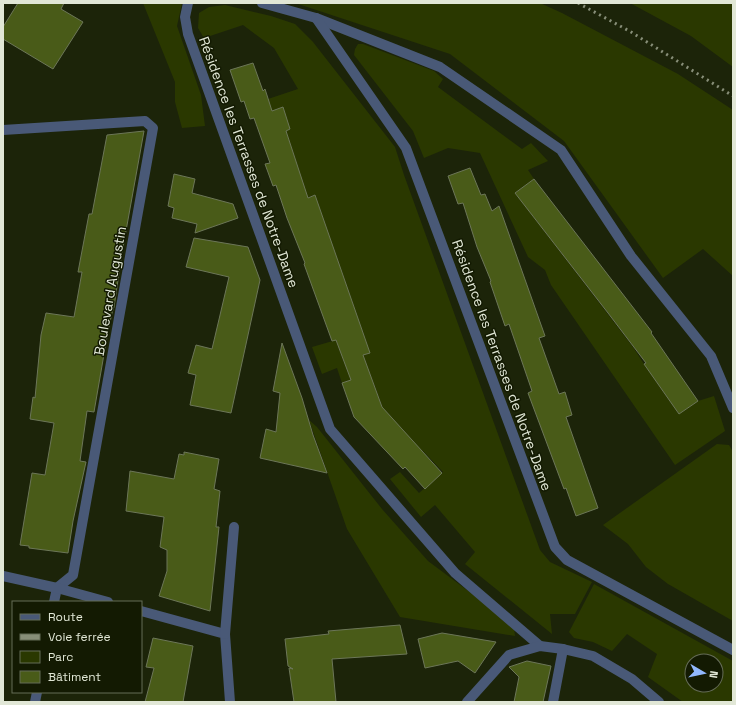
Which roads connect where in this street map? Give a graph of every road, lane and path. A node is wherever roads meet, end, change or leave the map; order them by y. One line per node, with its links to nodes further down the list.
1 (188, 3): 13 (street, Résidence les Terrasses de Notre-Dame)
2 (262, 3): 3 (street)
3 (316, 18): 5 (street); 15 (street, Résidence les Terrasses de Notre-Dame)
4 (3, 130): 8 (street, Boulevard Augustin)
5 (733, 408)
6 (234, 527): 12 (street)
7 (3, 576): 8 (street)
8 (57, 588): 9 (street); 10 (street)
9 (54, 601)
10 (104, 601)
11 (142, 611): 12 (street)
12 (225, 634): 16 (street)
13 (540, 646): 14 (street); 17 (street)
14 (563, 650): 18 (street); 19 (street)
15 (733, 650)
16 (230, 702)
17 (467, 702)
18 (554, 702)
19 (659, 702)

